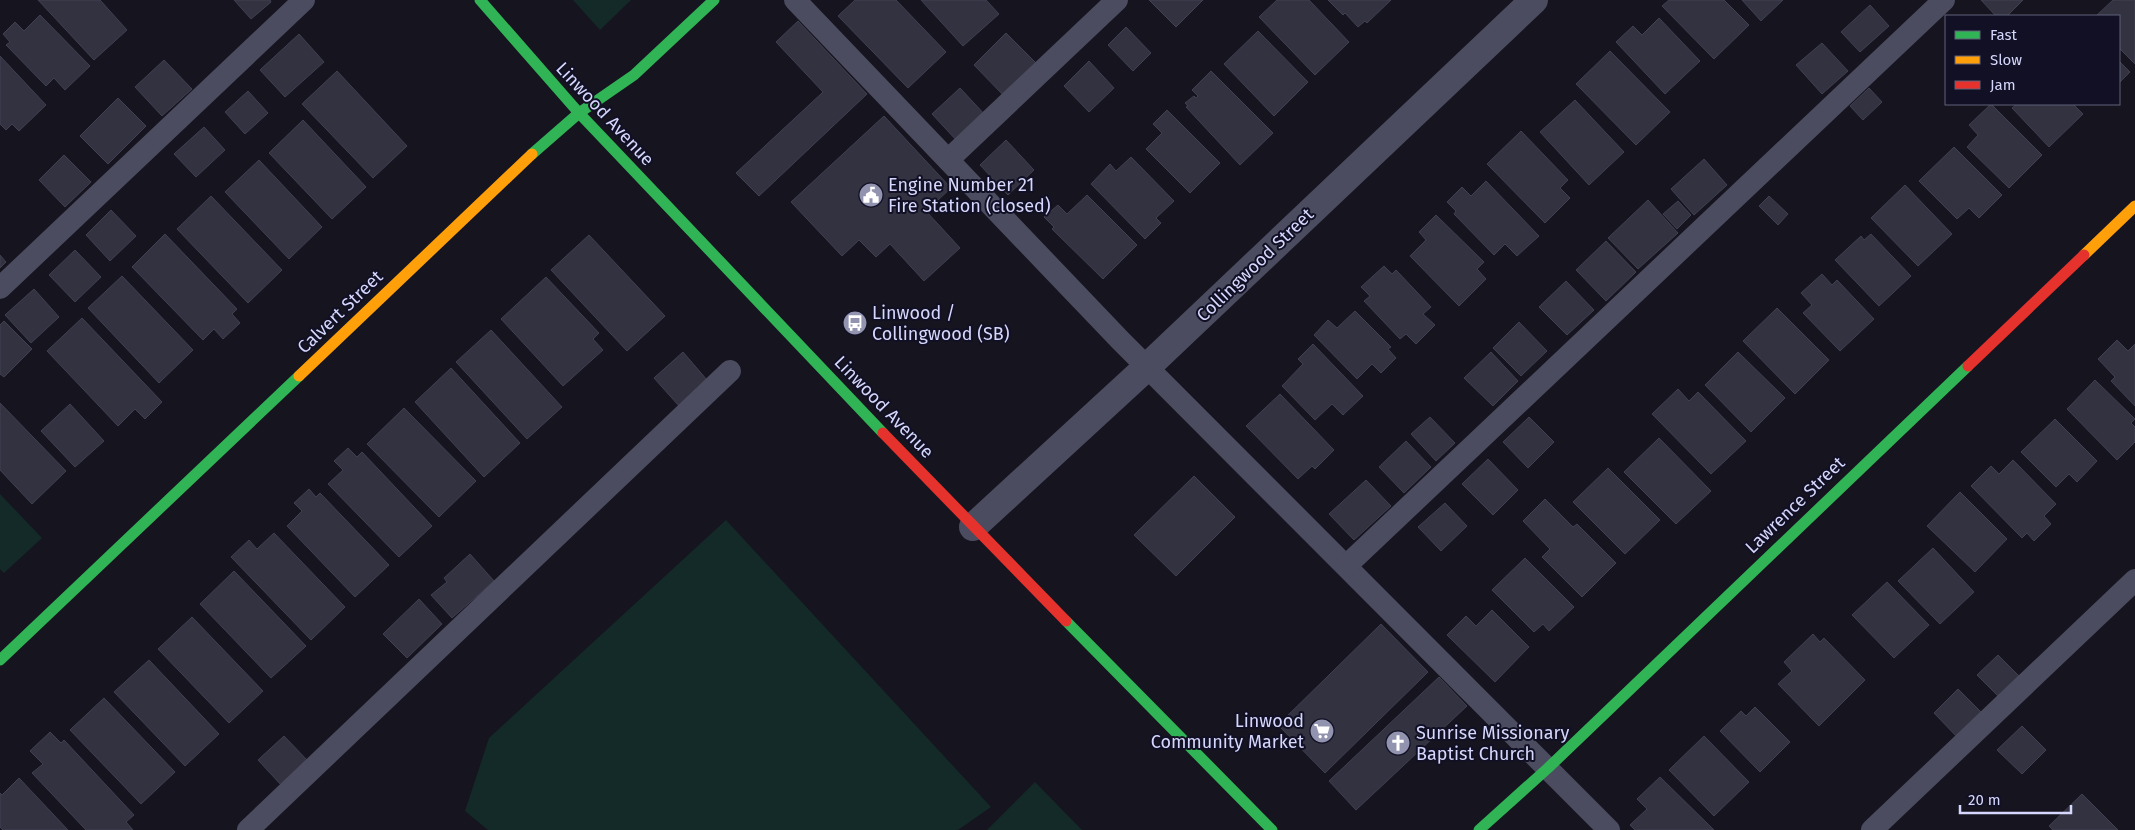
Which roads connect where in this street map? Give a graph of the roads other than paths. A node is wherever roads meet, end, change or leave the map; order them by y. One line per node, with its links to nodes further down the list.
1 (304, 0): 11 (lane)
2 (480, 0): 8 (street, Linwood Avenue)
3 (714, 0): 8 (street, Calvert Street)
4 (795, 0): 9 (lane)
5 (1117, 0): 9 (lane)
6 (1534, 0): 12 (street, Collingwood Street)
7 (1944, 0): 15 (lane)
8 (579, 113): 14 (street, Linwood Avenue); 17 (street, Calvert Street)
9 (948, 160): 12 (lane)
10 (2135, 206): 18 (street, Lawrence Street)
11 (0, 288)
12 (1147, 367): 14 (street, Collingwood Street); 15 (lane)
13 (730, 371): 19 (lane)
14 (973, 526): 20 (street, Linwood Avenue)
15 (1346, 566): 18 (lane)
16 (2135, 580): 23 (lane)
17 (0, 660)
18 (1548, 768): 21 (street, Lawrence Street); 22 (lane)
19 (248, 830)
20 (1272, 830)
21 (1479, 830)
22 (1609, 830)
23 (1872, 830)

